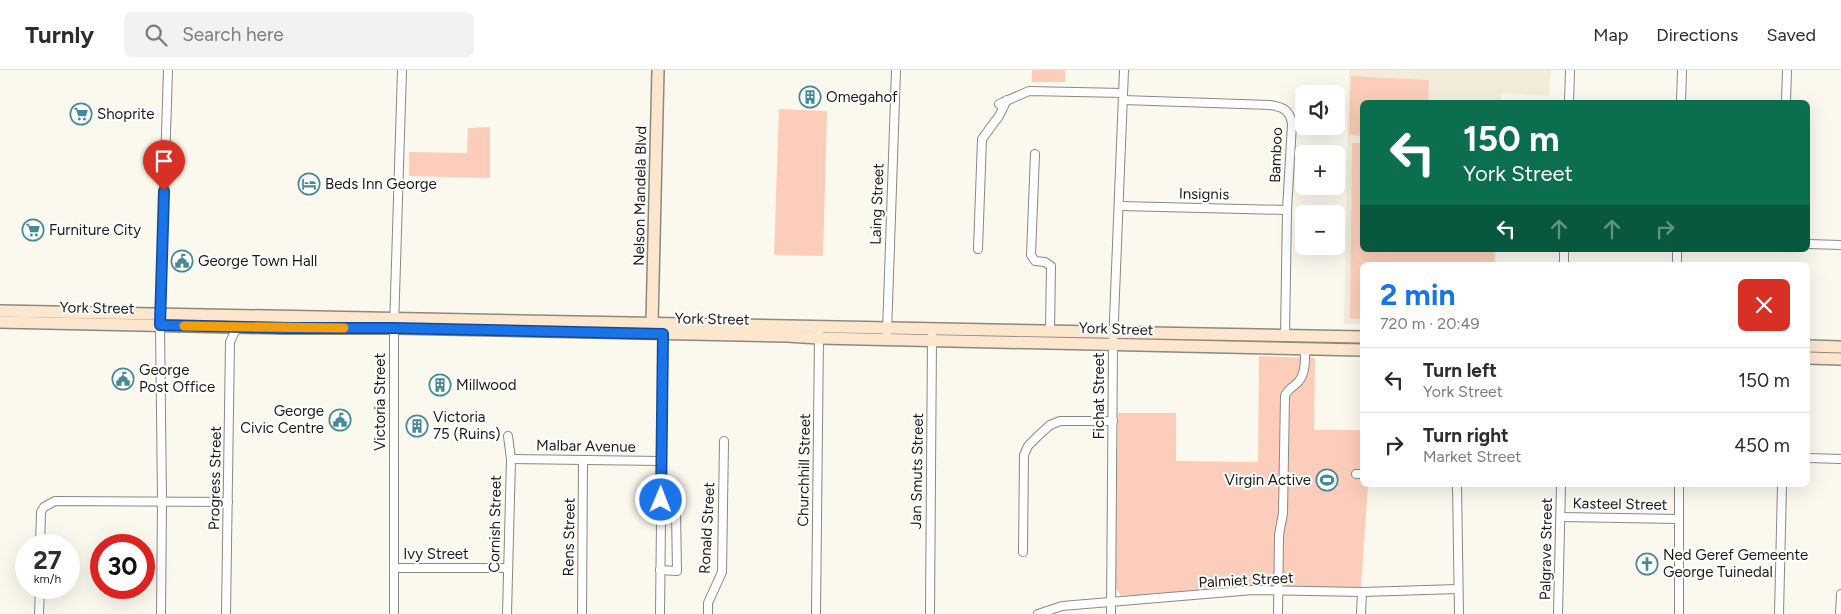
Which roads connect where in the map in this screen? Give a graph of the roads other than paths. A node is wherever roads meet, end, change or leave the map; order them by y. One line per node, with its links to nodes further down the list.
1 (168, 70): 22 (street)
2 (402, 70): 24 (street, Victoria Street)
3 (658, 70): 25 (main road, Nelson Mandela Blvd)
4 (896, 70): 31 (street, Laing Street)
5 (1124, 70): 9 (street, Fichat Street)
6 (1570, 70): 11 (street)
7 (1682, 70): 12 (street)
8 (1787, 70): 13 (street)
9 (1123, 96): 10 (street); 16 (street, Fichat Street); 17 (street, Bamboo)
10 (1007, 100): 14 (street); 20 (street)
11 (1569, 100)
12 (1681, 100)
13 (1786, 100)
14 (998, 104)
15 (1035, 154): 29 (street)
16 (1120, 206): 17 (street, Insignis); 36 (street, Fichat Street)
17 (1287, 210): 33 (street, Bamboo)
18 (1810, 244): 19 (street)
19 (1841, 245)
20 (978, 249)
21 (0, 311): 22 (main road, York Street)
22 (160, 319): 23 (main road, York Street); 24 (main road, York Street); 27 (main road, York Street); 56 (street)
23 (0, 322)
24 (395, 323): 25 (main road, York Street); 28 (main road, York Street); 30 (main road, York Street); 63 (street, Victoria Street)
25 (652, 323): 26 (main road, York Street); 30 (main road)
26 (819, 326): 31 (main road, York Street); 35 (street, Churchhill Street)
27 (219, 327): 28 (main road, York Street); 37 (street)
28 (238, 327): 37 (street, Progress Street)
29 (1050, 331): 32 (main road, York Street); 36 (main road, York Street)
30 (663, 334): 35 (main road, York Street); 51 (street)
31 (886, 334): 32 (main road, York Street); 35 (main road, York Street)
32 (932, 335): 36 (main road, York Street); 81 (street, Jan Smuts Street)
33 (1285, 336): 34 (main road, York Street); 36 (main road, York Street)
34 (1360, 337)
35 (819, 338): 80 (street, Churchhill Street)
36 (1113, 338): 40 (main road, York Street); 44 (street, Fichat Street)
37 (230, 342): 57 (street, Progress Street)
38 (1810, 346): 39 (main road)
39 (1841, 347)
40 (1305, 348): 41 (main road, York Street); 66 (street)
41 (1360, 350)
42 (1810, 358): 43 (main road)
43 (1841, 359)
44 (1113, 421): 62 (street); 71 (street, Fichat Street)
45 (508, 436): 48 (street, Cornish Street)
46 (724, 441): 79 (street, Ronald Street)
47 (1810, 458): 49 (street)
48 (511, 459): 50 (street, Malbar Avenue); 64 (street, Cornish Street)
49 (1841, 459)
50 (583, 460): 51 (street, Malbar Avenue); 77 (street, Rens Street)
51 (661, 461): 58 (street)
52 (1457, 487): 67 (street)
53 (1561, 487): 59 (street, Palgrave Street)
54 (1679, 487): 60 (street)
55 (1782, 487): 89 (street)
56 (162, 501): 57 (street); 61 (street); 73 (street)
57 (228, 502): 74 (street, Progress Street)
58 (661, 511): 65 (street); 65 (street)
59 (1561, 517): 60 (street, Kasteel Street); 87 (street, Palgrave Street)
60 (1679, 519): 88 (street)
61 (40, 534)
62 (1023, 552)
63 (394, 568): 64 (street, Ivy Street); 75 (street, Victoria Street)
64 (508, 568): 76 (street, Cornish Street)
65 (660, 570): 78 (street)
66 (1278, 590): 68 (street, Palmiet Street); 71 (street, Palmiet Street); 84 (street)
67 (1458, 590): 68 (street, Palmiet Street); 86 (street)
68 (1362, 592): 85 (street)
69 (1841, 594): 90 (street)
70 (40, 599): 72 (street)
71 (1111, 603): 82 (street, Palmiet Street); 83 (street, Fichat Street)
72 (40, 614)
73 (161, 614)
74 (226, 614)
75 (394, 614)
76 (507, 614)
77 (582, 614)
78 (660, 614)
79 (708, 614)
80 (816, 614)
81 (930, 614)
82 (1038, 614)
83 (1111, 614)
84 (1278, 614)
85 (1361, 614)
86 (1460, 614)
87 (1558, 614)
88 (1679, 614)
89 (1779, 614)
90 (1840, 614)

